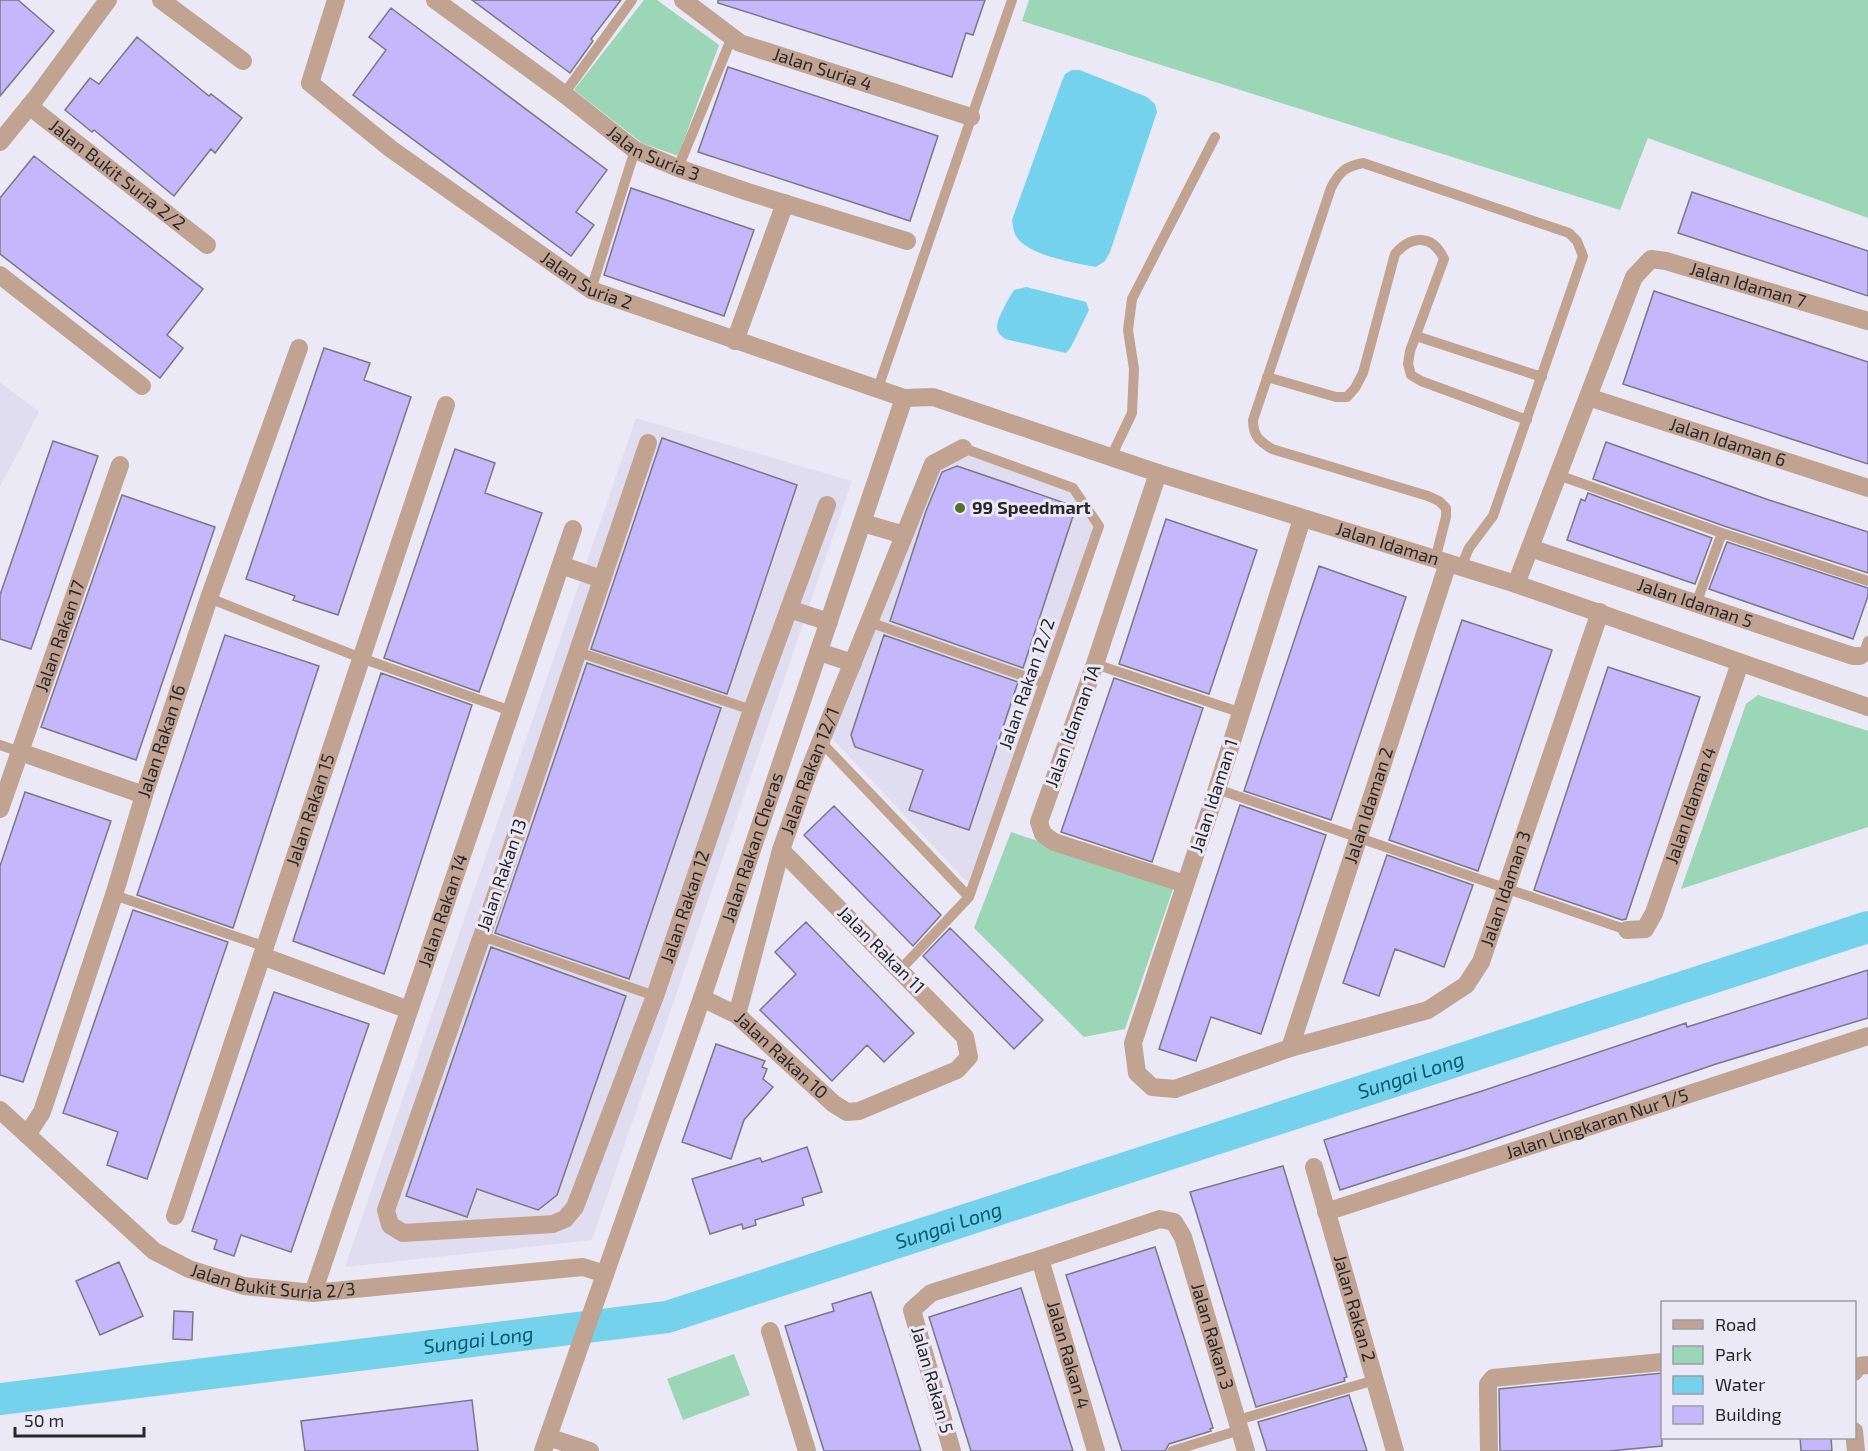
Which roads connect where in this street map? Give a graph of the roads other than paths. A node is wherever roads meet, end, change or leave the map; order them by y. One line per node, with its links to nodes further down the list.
1 (108, 0): 11 (street)
2 (161, 0): 9 (street)
3 (336, 0): 21 (street, Jalan Suria 2)
4 (435, 0): 10 (street, Jalan Suria 3)
5 (632, 0): 10 (lane)
6 (683, 0): 8 (street, Jalan Suria 4)
7 (1012, 0): 12 (lane)
8 (732, 37): 12 (street, Jalan Suria 4); 16 (lane)
9 (243, 61)
10 (564, 94): 15 (street, Jalan Suria 3)
11 (29, 106): 14 (street); 19 (street, Jalan Bukit Suria 2/2)
12 (971, 117): 29 (lane)
13 (1215, 138): 36 (lane)
14 (0, 142)
15 (635, 150): 16 (street, Jalan Suria 3); 21 (lane)
16 (678, 168): 17 (street, Jalan Suria 3)
17 (785, 203): 18 (street, Jalan Suria 3); 24 (street)
18 (907, 241)
19 (207, 245)
20 (0, 275): 28 (street)
21 (591, 290): 24 (street, Jalan Suria 2)
22 (1868, 321): 30 (street, Jalan Idaman 7)
23 (1416, 336): 26 (lane); 27 (lane); 33 (lane)
24 (735, 341): 29 (street, Jalan Suria 2)
25 (299, 348): 53 (street, Jalan Rakan 16)
26 (1267, 377): 27 (lane); 48 (lane)
27 (1542, 377): 33 (lane)
28 (142, 386)
29 (878, 388): 31 (street, Jalan Suria 2)
30 (1588, 397): 39 (street); 40 (street, Jalan Idaman 6)
31 (904, 398): 36 (street, Jalan Idaman); 43 (street, Jalan Rakan Cheras)
32 (446, 405): 62 (street, Jalan Rakan 15)
33 (1527, 420): 48 (lane)
34 (648, 443): 50 (street, Jalan Rakan 13)
35 (963, 448): 46 (street, Jalan Rakan 12/1); 66 (lane, Jalan Rakan 12/2)
36 (1111, 457): 38 (street, Jalan Idaman)
37 (120, 465): 73 (street, Jalan Rakan 17)
38 (1158, 474): 42 (street, Jalan Idaman); 65 (street, Jalan Idaman 1A)
39 (1558, 475): 45 (lane); 47 (street)
40 (1868, 488)
41 (826, 505): 55 (street, Jalan Rakan 12)
42 (1302, 519): 48 (street, Jalan Idaman); 70 (street, Jalan Idaman 1)
43 (863, 523): 46 (street); 57 (street, Jalan Rakan Cheras)
44 (573, 529): 49 (street, Jalan Rakan 14)
45 (1722, 533): 51 (lane); 54 (lane)
46 (904, 535): 58 (street, Jalan Rakan 12/1)
47 (1530, 548): 52 (street); 54 (street, Jalan Idaman 5)
48 (1448, 564): 52 (street, Jalan Idaman); 77 (street, Jalan Idaman 2)
49 (561, 565): 50 (street); 69 (street, Jalan Rakan 14)
50 (601, 579): 60 (street, Jalan Rakan 13)
51 (1868, 581)
52 (1516, 584): 56 (street, Jalan Idaman)
53 (208, 598): 62 (lane); 75 (street, Jalan Rakan 16)
54 (1696, 604): 59 (street, Jalan Idaman 5)
55 (789, 609): 57 (street); 68 (street, Jalan Rakan 12)
56 (1600, 612): 64 (street, Jalan Idaman); 80 (street, Jalan Idaman 3)
57 (830, 621): 61 (street, Jalan Rakan Cheras)
58 (869, 622): 63 (street, Jalan Rakan 12/1); 66 (lane)
59 (1864, 648)
60 (578, 652): 68 (lane); 84 (street, Jalan Rakan 13)
61 (819, 652): 63 (street); 88 (street, Jalan Rakan Cheras)
62 (361, 658): 69 (lane); 85 (street, Jalan Rakan 15)
63 (853, 663): 71 (street, Jalan Rakan 12/1)
64 (1740, 663): 67 (street, Jalan Idaman); 83 (street, Jalan Idaman 4)
65 (1095, 664): 70 (lane); 79 (street, Jalan Idaman 1A)
66 (1044, 683): 82 (lane, Jalan Rakan 12/2)
67 (1868, 707)
68 (752, 710): 87 (street, Jalan Rakan 12)
69 (511, 711): 89 (street, Jalan Rakan 14)
70 (1242, 712): 74 (street, Jalan Idaman 1)
71 (821, 742): 78 (street, Jalan Rakan 12/1); 82 (lane)
72 (0, 745): 73 (lane)
73 (20, 752): 75 (street); 76 (street, Jalan Rakan 17)
74 (1217, 789): 77 (lane); 79 (street, Jalan Idaman 1)
75 (144, 795): 81 (street, Jalan Rakan 16)
76 (0, 809)
77 (1360, 838): 80 (lane); 92 (street, Jalan Idaman 2)
78 (781, 850): 86 (street, Jalan Rakan 11); 90 (street, Jalan Rakan 12/1)
79 (1185, 885): 93 (street, Jalan Idaman 1)
80 (1507, 889): 83 (lane); 92 (street, Jalan Idaman 3)
81 (114, 895): 85 (lane); 96 (street, Jalan Rakan 16)
82 (969, 897): 86 (lane)
83 (1627, 930)
84 (482, 936): 87 (lane); 100 (street, Jalan Rakan 13)
85 (264, 952): 89 (street); 99 (street, Jalan Rakan 15)
86 (900, 970): 95 (street, Jalan Rakan 11)
87 (656, 996): 100 (street, Jalan Rakan 12)
88 (702, 998): 90 (street, Jalan Rakan 10); 102 (street, Jalan Rakan Cheras)
89 (409, 1010): 103 (street, Jalan Rakan 14)
90 (737, 1015): 95 (street, Jalan Rakan 10)
91 (1868, 1036): 98 (street, Jalan Lingkaran Nur 1/5)
92 (1290, 1048): 93 (street, Jalan Idaman 3)
93 (1137, 1073)
94 (0, 1110): 96 (street, Jalan Bukit Suria 2/3)
95 (860, 1111)
96 (27, 1135): 103 (street, Jalan Bukit Suria 2/3)
97 (1314, 1167): 98 (street, Jalan Rakan 2)
98 (1326, 1212): 106 (street, Jalan Rakan 2)
99 (175, 1216)
100 (473, 1228)
101 (1041, 1259): 107 (street, Jalan Rakan 3); 111 (street, Jalan Rakan 5); 112 (street, Jalan Rakan 4)
102 (605, 1274): 103 (street, Jalan Bukit Suria 2/3); 108 (street, Jalan Rakan Cheras)
103 (313, 1293)
104 (770, 1331): 110 (street)
105 (1661, 1362): 116 (street)
106 (1375, 1380): 107 (lane); 115 (street, Jalan Rakan 2)
107 (1239, 1425): 113 (lane); 114 (street, Jalan Rakan 3)
108 (546, 1444): 109 (street)
109 (588, 1451)
110 (807, 1451)
111 (952, 1451)
112 (1096, 1451)
113 (1173, 1451)
114 (1246, 1451)
115 (1395, 1451)
116 (1489, 1451)

